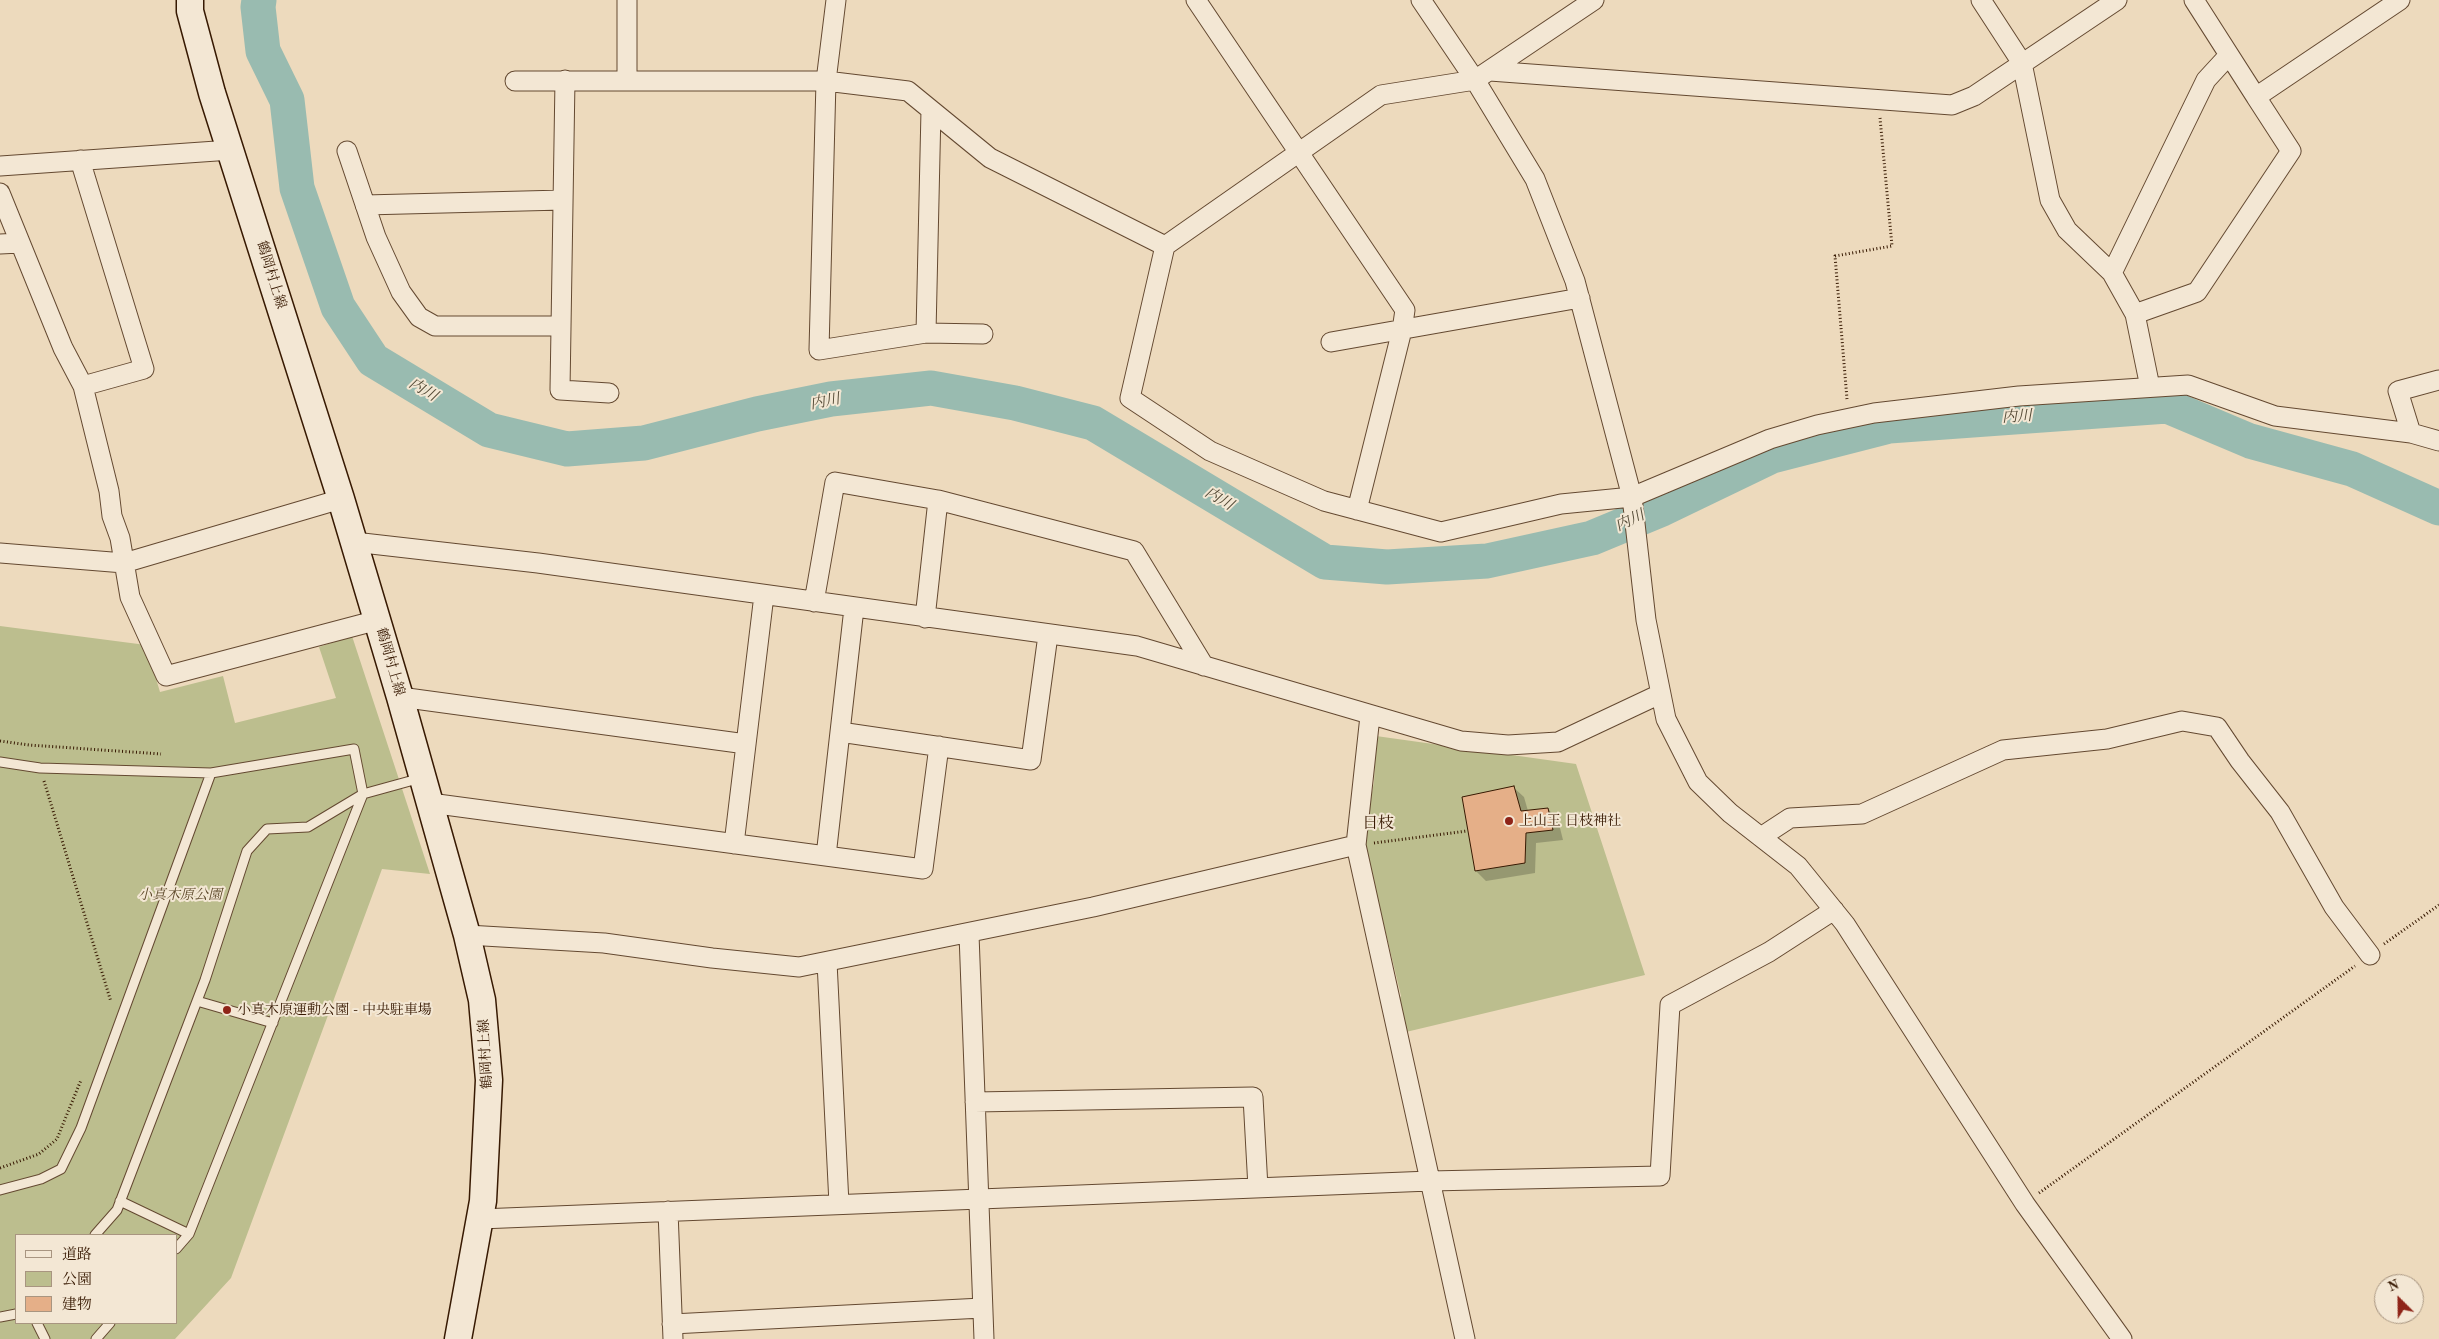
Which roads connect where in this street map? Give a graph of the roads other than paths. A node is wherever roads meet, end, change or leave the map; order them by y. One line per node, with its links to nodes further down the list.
1 (190, 0): 21 (main road, 鶴岡村上線)
2 (627, 0): 16 (street)
3 (836, 0): 18 (street)
4 (1421, 0): 14 (street)
5 (1594, 0): 11 (street)
6 (1981, 0): 13 (street)
7 (2117, 0): 13 (street)
8 (2194, 0): 12 (street)
9 (2400, 0): 19 (street)
10 (1202, 2): 23 (street)
11 (1570, 7): 14 (street)
12 (2229, 55): 19 (street); 32 (street)
13 (2022, 64): 14 (street); 32 (street)
14 (1483, 75): 23 (street); 33 (street)
15 (565, 80): 16 (street); 17 (street); 27 (street)
16 (627, 80): 18 (street)
17 (515, 81)
18 (826, 81): 20 (street); 37 (street)
19 (2256, 97): 34 (street)
20 (931, 110): 31 (street); 37 (street)
21 (231, 150): 24 (street); 47 (main road, 鶴岡村上線)
22 (347, 151): 28 (street)
23 (1298, 153): 31 (street); 36 (street)
24 (80, 160): 25 (street); 41 (street)
25 (0, 166)
26 (0, 193): 29 (street)
27 (563, 200): 28 (street); 35 (street)
28 (365, 205): 35 (street)
29 (20, 243): 30 (street); 41 (street)
30 (0, 244)
31 (1165, 246): 49 (street)
32 (2112, 274): 34 (street)
33 (1580, 298): 36 (street); 46 (street)
34 (2135, 314): 42 (street)
35 (561, 326): 43 (street)
36 (1402, 330): 39 (street); 49 (street)
37 (926, 333): 38 (street)
38 (984, 334)
39 (1332, 342)
40 (2439, 380): 44 (street)
41 (83, 386): 52 (street)
42 (2150, 387): 44 (street); 46 (street)
43 (609, 393)
44 (2411, 433): 45 (street)
45 (2439, 441)
46 (1632, 497): 49 (street); 60 (street)
47 (341, 499): 50 (main road, 鶴岡村上線); 52 (street)
48 (938, 500): 54 (street); 56 (street); 59 (street)
49 (1357, 510)
50 (354, 542): 53 (street); 57 (main road, 鶴岡村上線)
51 (0, 553): 52 (street)
52 (124, 563): 57 (street)
53 (764, 595): 54 (street); 64 (street)
54 (814, 602): 55 (street)
55 (854, 608): 56 (street); 63 (street)
56 (925, 618): 58 (street)
57 (378, 620): 61 (main road, 鶴岡村上線)
58 (1048, 635): 59 (street); 65 (street)
59 (1204, 666): 62 (street)
60 (1660, 694): 62 (street); 71 (street)
61 (400, 697): 64 (street); 68 (main road, 鶴岡村上線)
62 (1370, 716): 73 (street)
63 (840, 732): 65 (street); 74 (street)
64 (746, 744): 72 (street)
65 (939, 746): 74 (street)
66 (0, 762): 67 (lane)
67 (211, 773): 69 (lane); 85 (lane)
68 (422, 777): 69 (lane); 70 (main road, 鶴岡村上線)
69 (363, 794): 80 (lane); 81 (lane)
70 (430, 803): 72 (street); 77 (main road, 鶴岡村上線)
71 (1761, 837): 75 (street); 78 (street)
72 (734, 844): 74 (street)
73 (1356, 845): 76 (street); 83 (street)
74 (826, 856)
75 (1834, 910): 83 (street); 105 (street)
76 (969, 934): 79 (street); 82 (street)
77 (467, 935): 79 (street); 90 (main road, 鶴岡村上線)
78 (2370, 955)
79 (827, 962): 88 (street)
80 (197, 1001): 81 (lane); 87 (lane)
81 (273, 1023): 92 (lane)
82 (975, 1102): 84 (street); 86 (street)
83 (1430, 1182): 84 (street); 104 (street)
84 (1258, 1188): 86 (street)
85 (0, 1190)
86 (978, 1199): 88 (street); 94 (street)
87 (120, 1201): 91 (lane); 92 (lane)
88 (839, 1204): 89 (street)
89 (668, 1212): 90 (street); 99 (street)
90 (480, 1219): 102 (main road, 鶴岡村上線)
91 (96, 1234)
92 (190, 1234): 93 (lane)
93 (178, 1247)
94 (982, 1308): 99 (street); 103 (street)
95 (15, 1314): 96 (lane)
96 (0, 1316)
97 (38, 1324): 100 (lane)
98 (109, 1324): 101 (lane)
99 (673, 1331)
100 (45, 1339)
101 (96, 1339)
102 (458, 1339)
103 (984, 1339)
104 (1465, 1339)
105 (2122, 1339)

